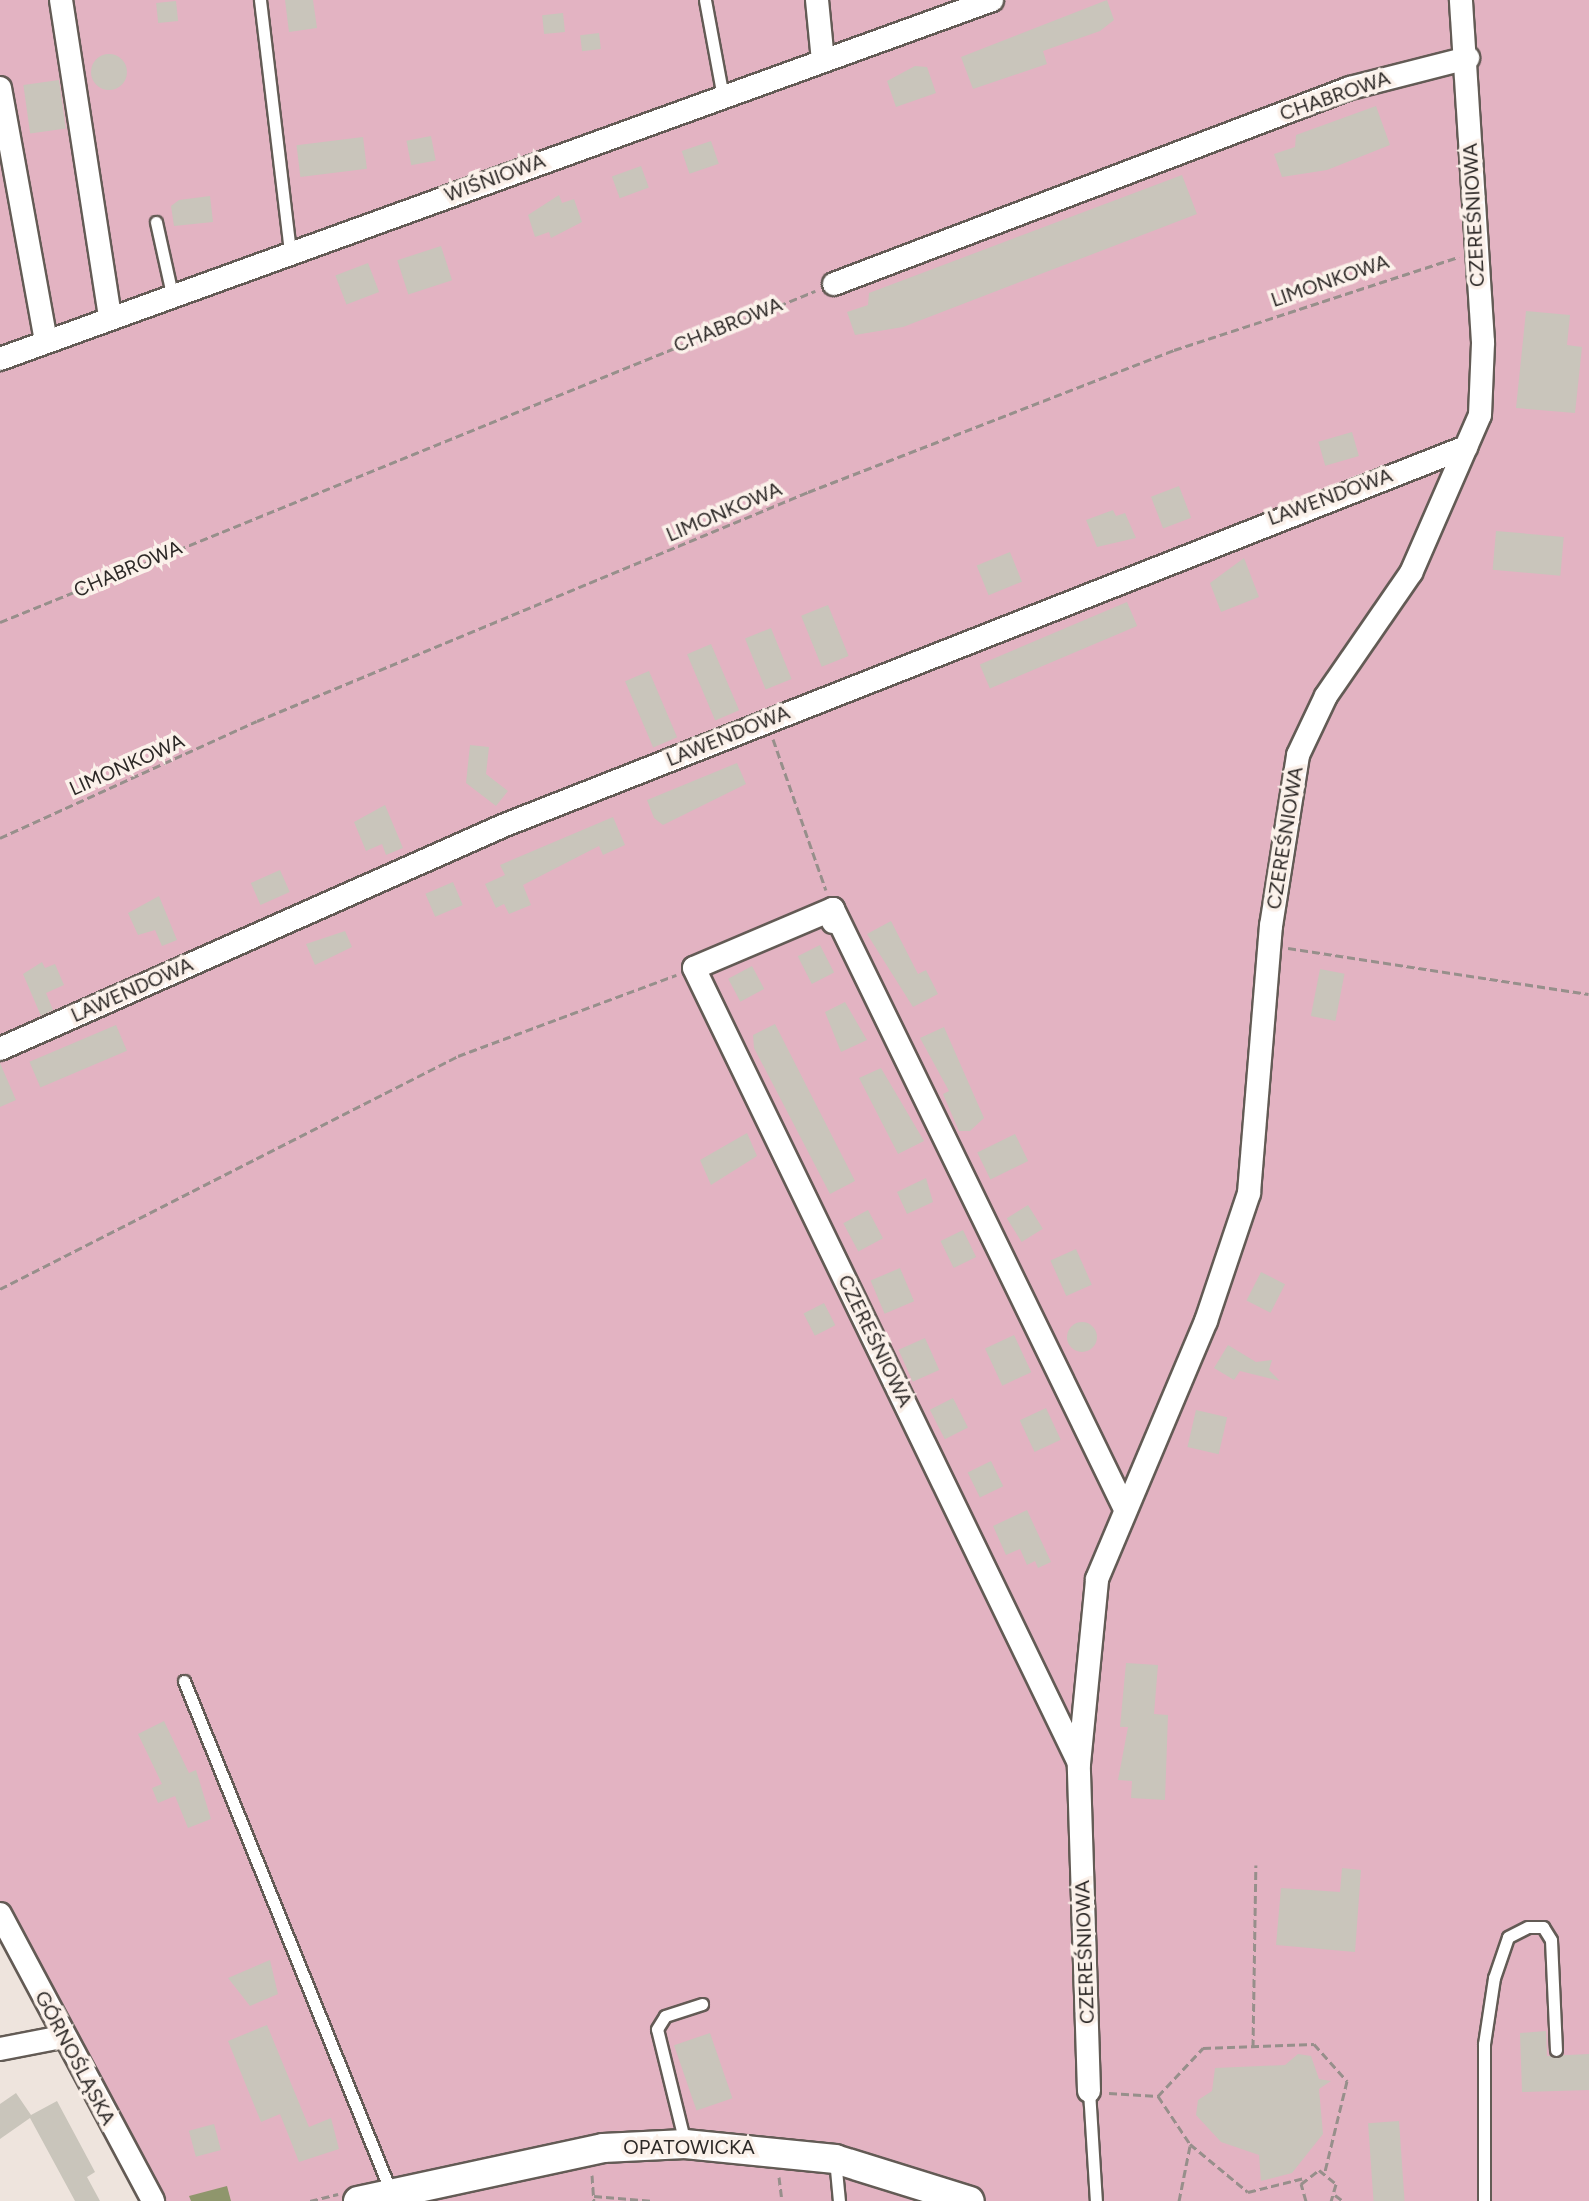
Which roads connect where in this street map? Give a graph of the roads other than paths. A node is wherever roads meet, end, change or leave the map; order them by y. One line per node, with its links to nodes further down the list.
1 (61, 0): 15 (street)
2 (260, 0): 12 (lane)
3 (705, 0): 10 (lane)
4 (817, 0): 8 (street)
5 (992, 0): 8 (street, WIŚNIOWA)
6 (1461, 0): 7 (street, CZEREŚNIOWA)
7 (1468, 58): 13 (street, CHABROWA); 18 (street, CZEREŚNIOWA)
8 (823, 61): 10 (street, WIŚNIOWA)
9 (0, 88): 16 (street)
10 (723, 97): 12 (street, WIŚNIOWA)
11 (156, 222): 14 (lane)
12 (290, 251): 14 (street, WIŚNIOWA)
13 (834, 284)
14 (172, 294): 15 (street, WIŚNIOWA)
15 (110, 318): 16 (street, WIŚNIOWA)
16 (46, 342): 17 (street, WIŚNIOWA)
17 (0, 359)
18 (1466, 447): 19 (street, LAWENDOWA); 20 (street, CZEREŚNIOWA)
19 (0, 1049)
20 (1124, 1507): 22 (street, CZEREŚNIOWA); 22 (street, CZEREŚNIOWA)
21 (184, 1681): 31 (lane)
22 (1079, 1764): 28 (street, CZEREŚNIOWA)
23 (0, 1914): 25 (street, GÓRNOŚLĄSKA)
24 (702, 2004): 29 (lane)
25 (62, 2037): 26 (street); 32 (street, GÓRNOŚLĄSKA)
26 (0, 2049)
27 (1556, 2050): 37 (lane)
28 (1089, 2091): 36 (lane)
29 (685, 2144): 30 (street, OPATOWICKA); 31 (street, OPATOWICKA)
30 (835, 2159): 34 (lane); 35 (street, OPATOWICKA)
31 (391, 2193): 33 (street, OPATOWICKA)
32 (153, 2201)
33 (358, 2201)
34 (839, 2201)
35 (969, 2201)
36 (1096, 2201)
37 (1484, 2201)

